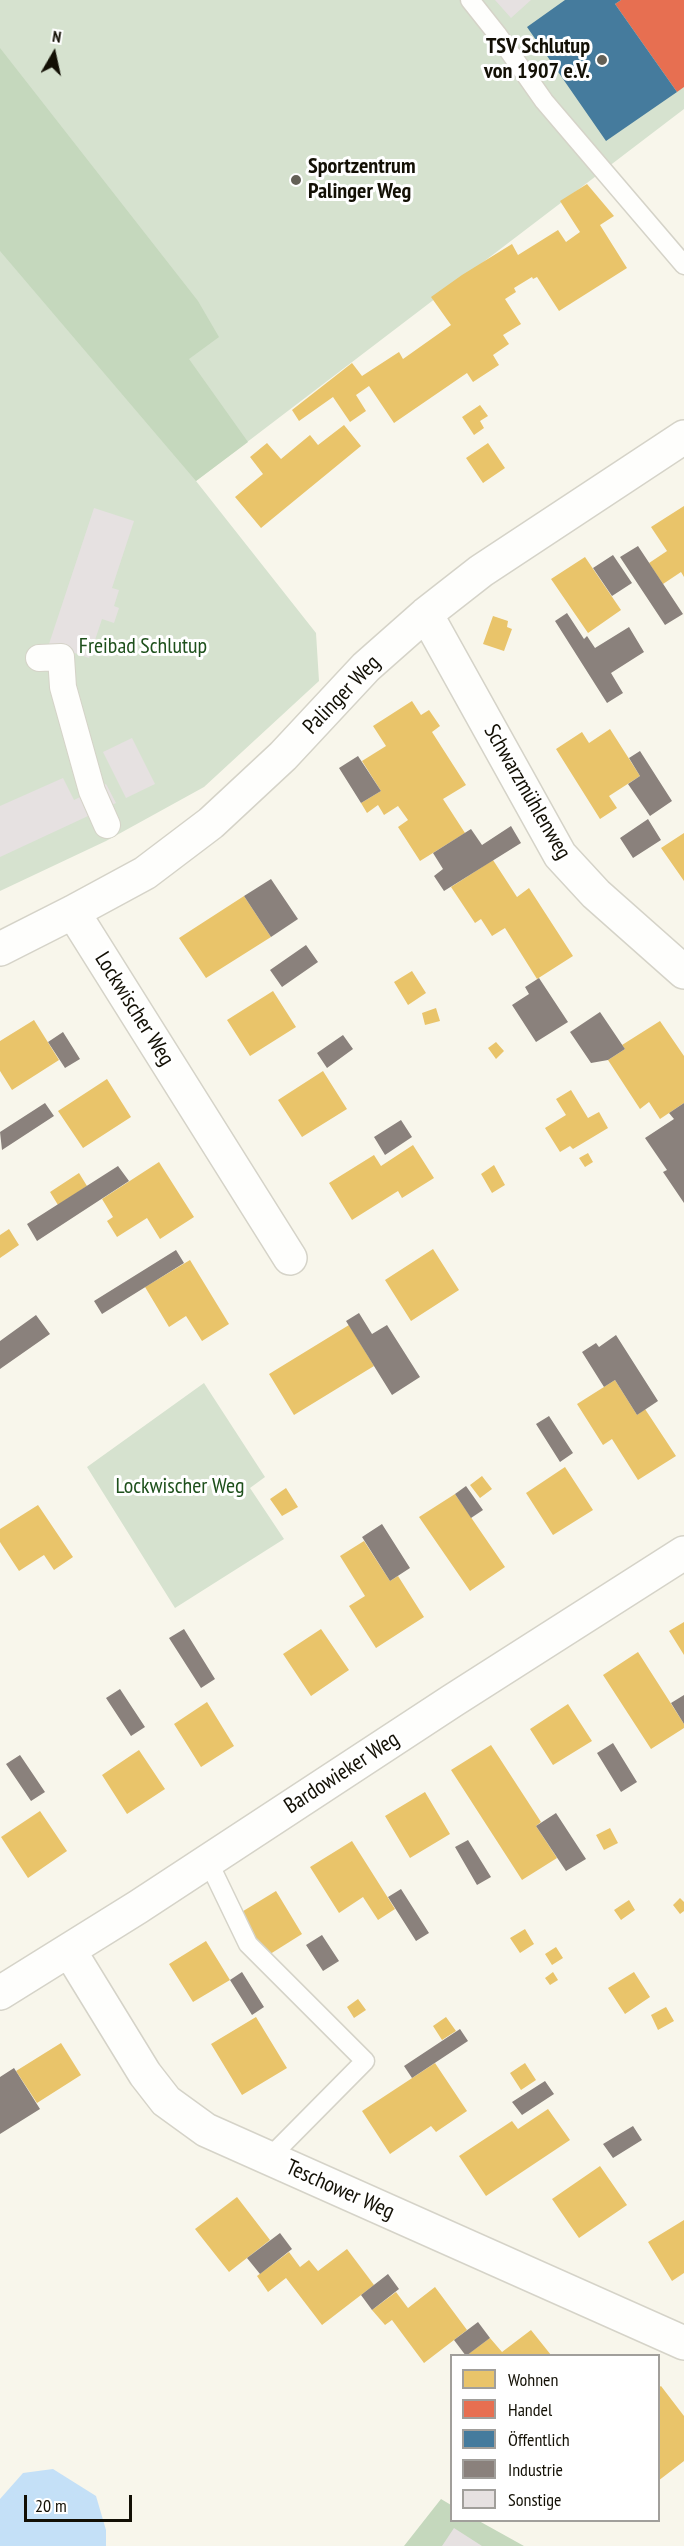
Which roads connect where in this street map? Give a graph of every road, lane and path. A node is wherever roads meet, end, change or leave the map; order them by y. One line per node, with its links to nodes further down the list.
1 (470, 0): 2 (lane)
2 (684, 265)
3 (684, 437): 4 (street, Palinger Weg)
4 (426, 614): 7 (street, Palinger Weg); 9 (street, Schwarzmühlenweg)
5 (39, 658): 6 (street)
6 (107, 825)
7 (74, 912): 8 (street, Palinger Weg); 10 (street, Lockwischer Weg)
8 (0, 950)
9 (684, 972)
10 (290, 1258)
11 (684, 1553): 12 (street, Bardowieker Weg)
12 (208, 1861): 13 (street, Bardowieker Weg); 15 (lane)
13 (69, 1950): 14 (street, Bardowieker Weg); 15 (street, Teschower Weg)
14 (0, 1993)
15 (268, 2158): 16 (street, Teschower Weg)
16 (684, 2343)

